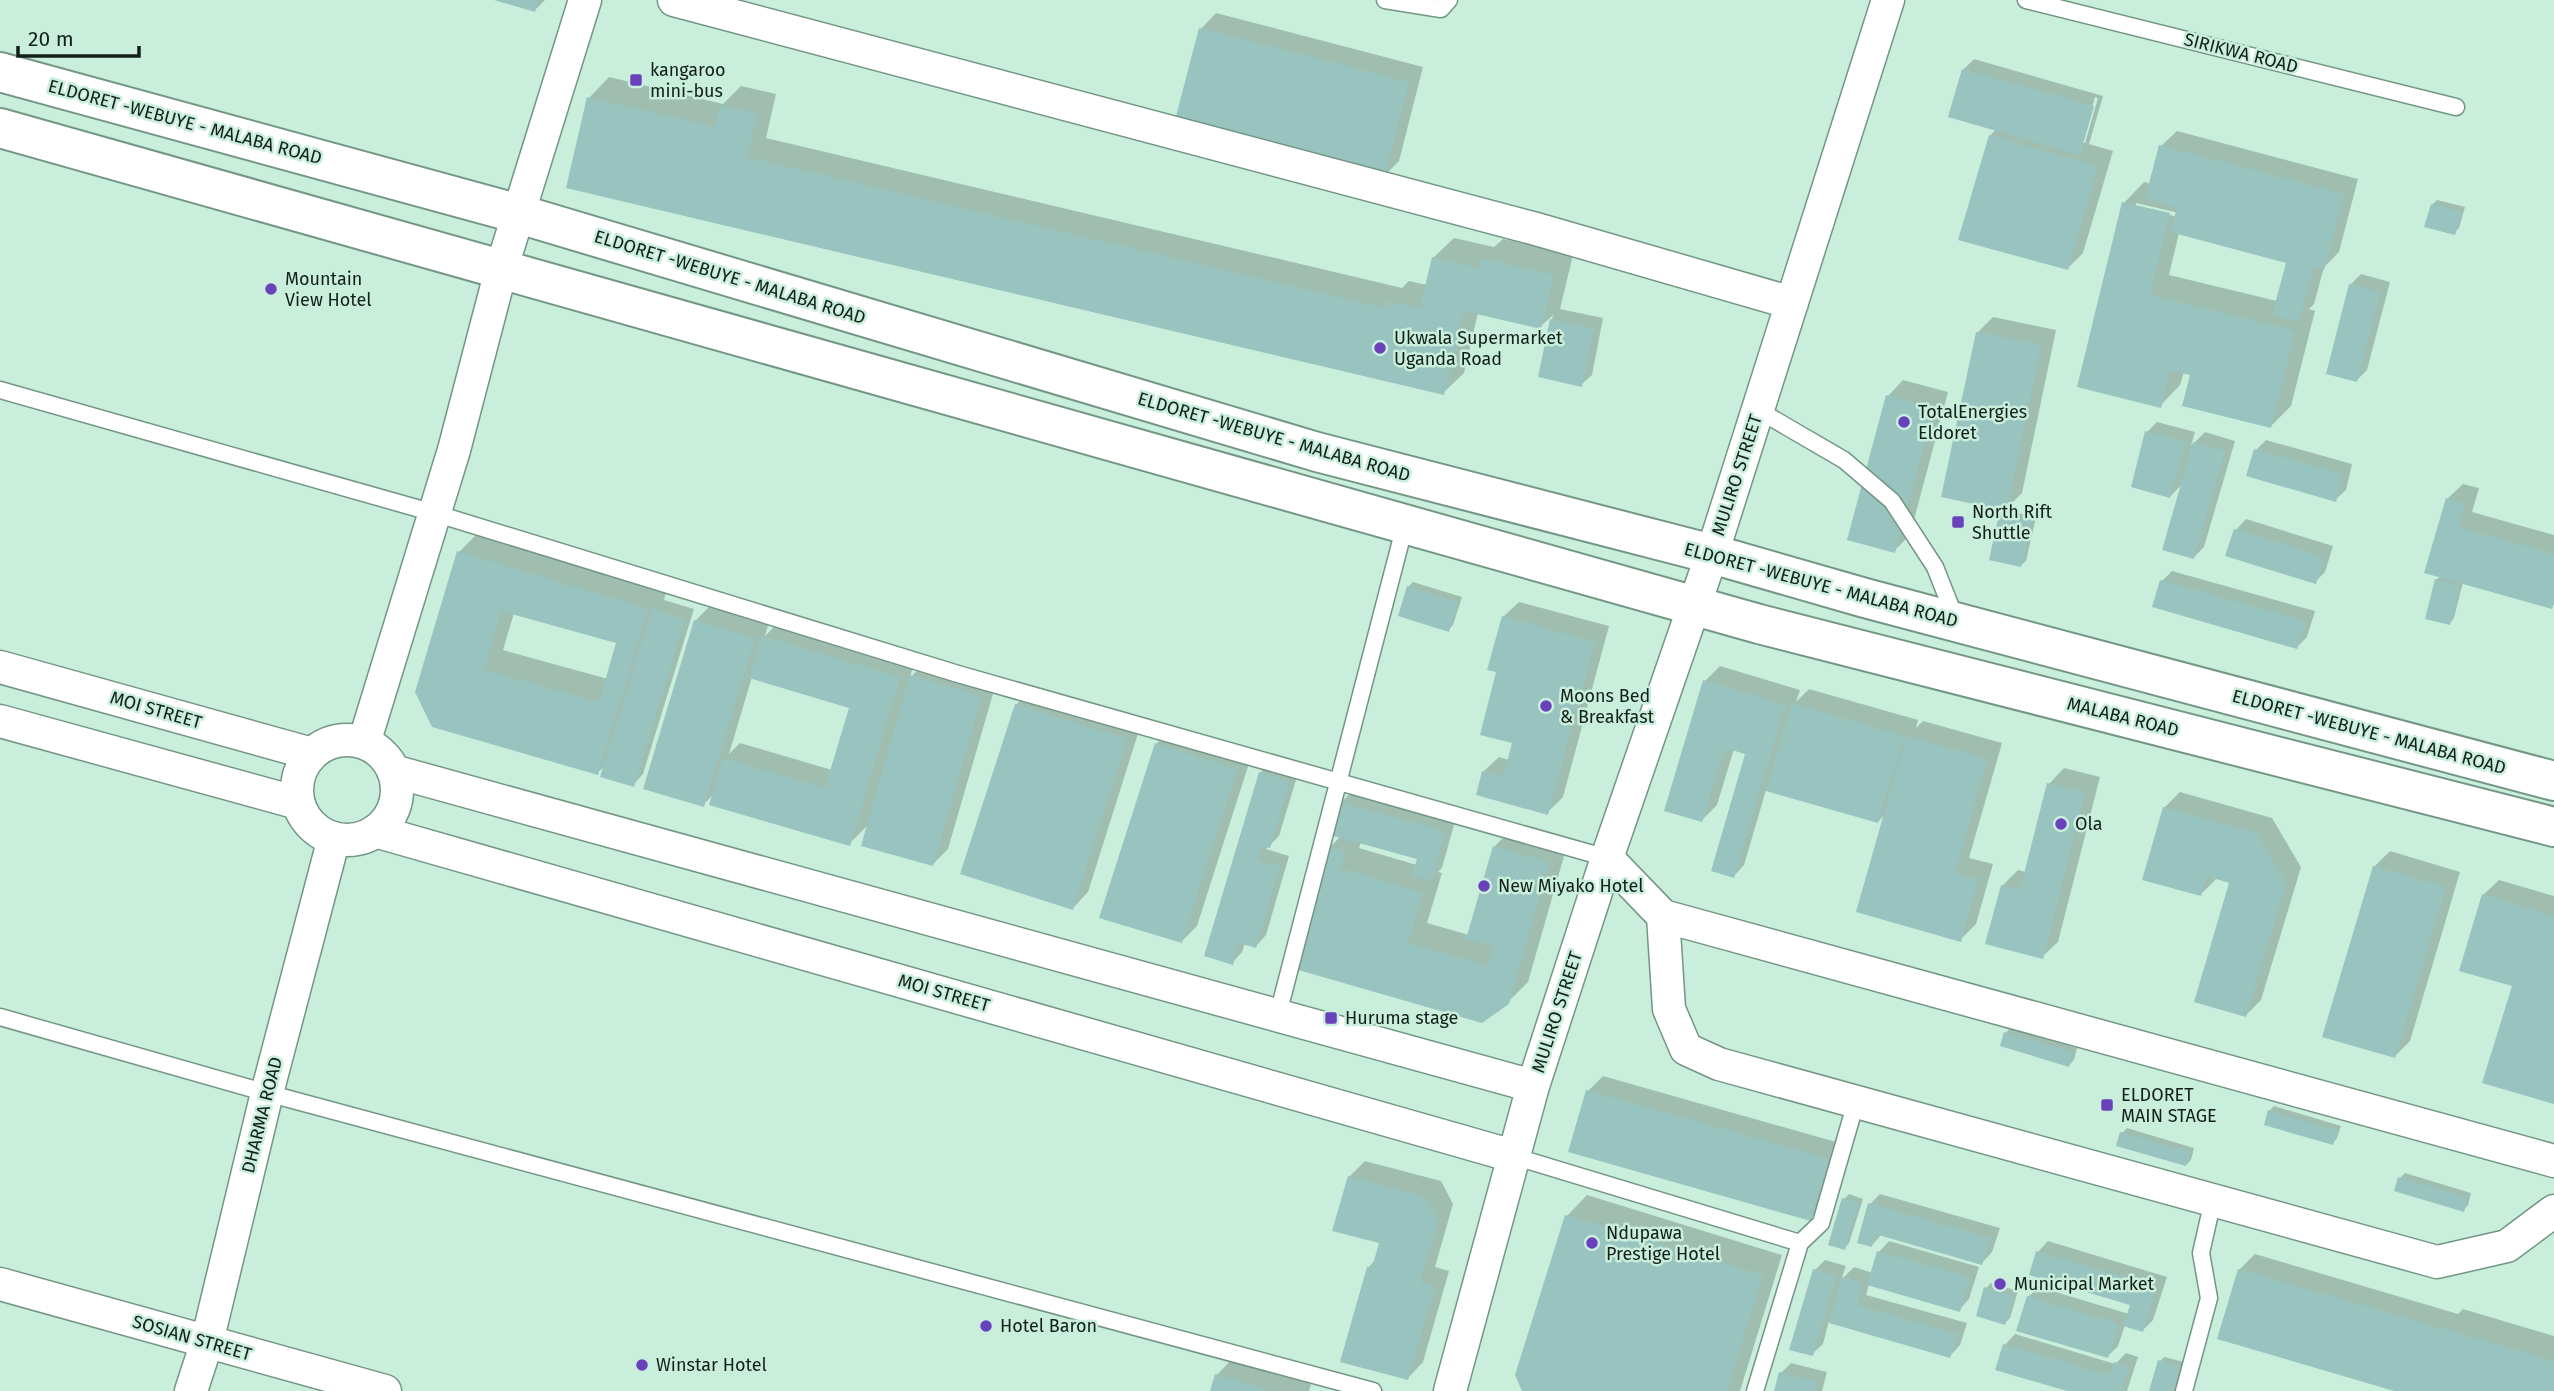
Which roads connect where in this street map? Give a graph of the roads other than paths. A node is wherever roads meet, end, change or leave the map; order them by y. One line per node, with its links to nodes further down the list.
1 (585, 0): 10 (street)
2 (674, 0): 12 (street)
3 (1385, 0): 4 (lane)
4 (1449, 0)
5 (1888, 0): 12 (street, MULIRO STREET)
6 (2026, 0): 8 (lane, SIRIKWA ROAD)
7 (0, 72): 10 (highway, ELDORET -WEBUYE - MALABA ROAD)
8 (2456, 107)
9 (0, 128): 11 (highway)
10 (519, 214): 11 (street); 17 (highway, ELDORET -WEBUYE - MALABA ROAD)
11 (501, 271): 15 (street); 16 (highway)
12 (1792, 303): 14 (street, MULIRO STREET)
13 (0, 390): 15 (lane)
14 (1758, 410): 17 (street, MULIRO STREET); 19 (lane)
15 (434, 513): 22 (street); 26 (lane)
16 (1405, 525): 18 (highway); 26 (lane)
17 (1712, 554): 18 (street, MULIRO STREET); 19 (highway, ELDORET -WEBUYE - MALABA ROAD)
18 (1693, 606): 28 (highway, MALABA ROAD); 31 (street, MULIRO STREET)
19 (1957, 622): 25 (highway, ELDORET -WEBUYE - MALABA ROAD)
20 (0, 667): 23 (street, MOI STREET)
21 (0, 721): 27 (street)
22 (364, 743): 23 (street); 24 (street)
23 (312, 754): 27 (street)
24 (393, 771): 29 (street); 33 (street)
25 (2554, 781)
26 (1338, 782): 31 (lane); 33 (lane)
27 (298, 803): 30 (street)
28 (2554, 827)
29 (375, 831): 30 (street); 38 (street, MOI STREET)
30 (334, 838): 36 (street, DHARMA ROAD)
31 (1607, 858): 32 (street); 35 (street, MULIRO STREET)
32 (1663, 916): 37 (street); 39 (street)
33 (1278, 1014): 35 (street)
34 (0, 1017): 36 (lane)
35 (1533, 1086): 38 (street, MULIRO STREET)
36 (267, 1093): 44 (street, DHARMA ROAD); 47 (lane)
37 (1856, 1102): 40 (street); 42 (lane)
38 (1513, 1156): 42 (lane); 48 (street, MULIRO STREET)
39 (2554, 1161)
40 (2213, 1200): 41 (street); 50 (lane)
41 (2554, 1211)
42 (1800, 1243): 49 (lane)
43 (0, 1284): 44 (street, SOSIAN STREET)
44 (207, 1342): 45 (street, DHARMA ROAD); 46 (street, SOSIAN STREET)
45 (191, 1391)
46 (385, 1391)
47 (1373, 1391)
48 (1450, 1391)
49 (1755, 1391)
50 (2184, 1391)

